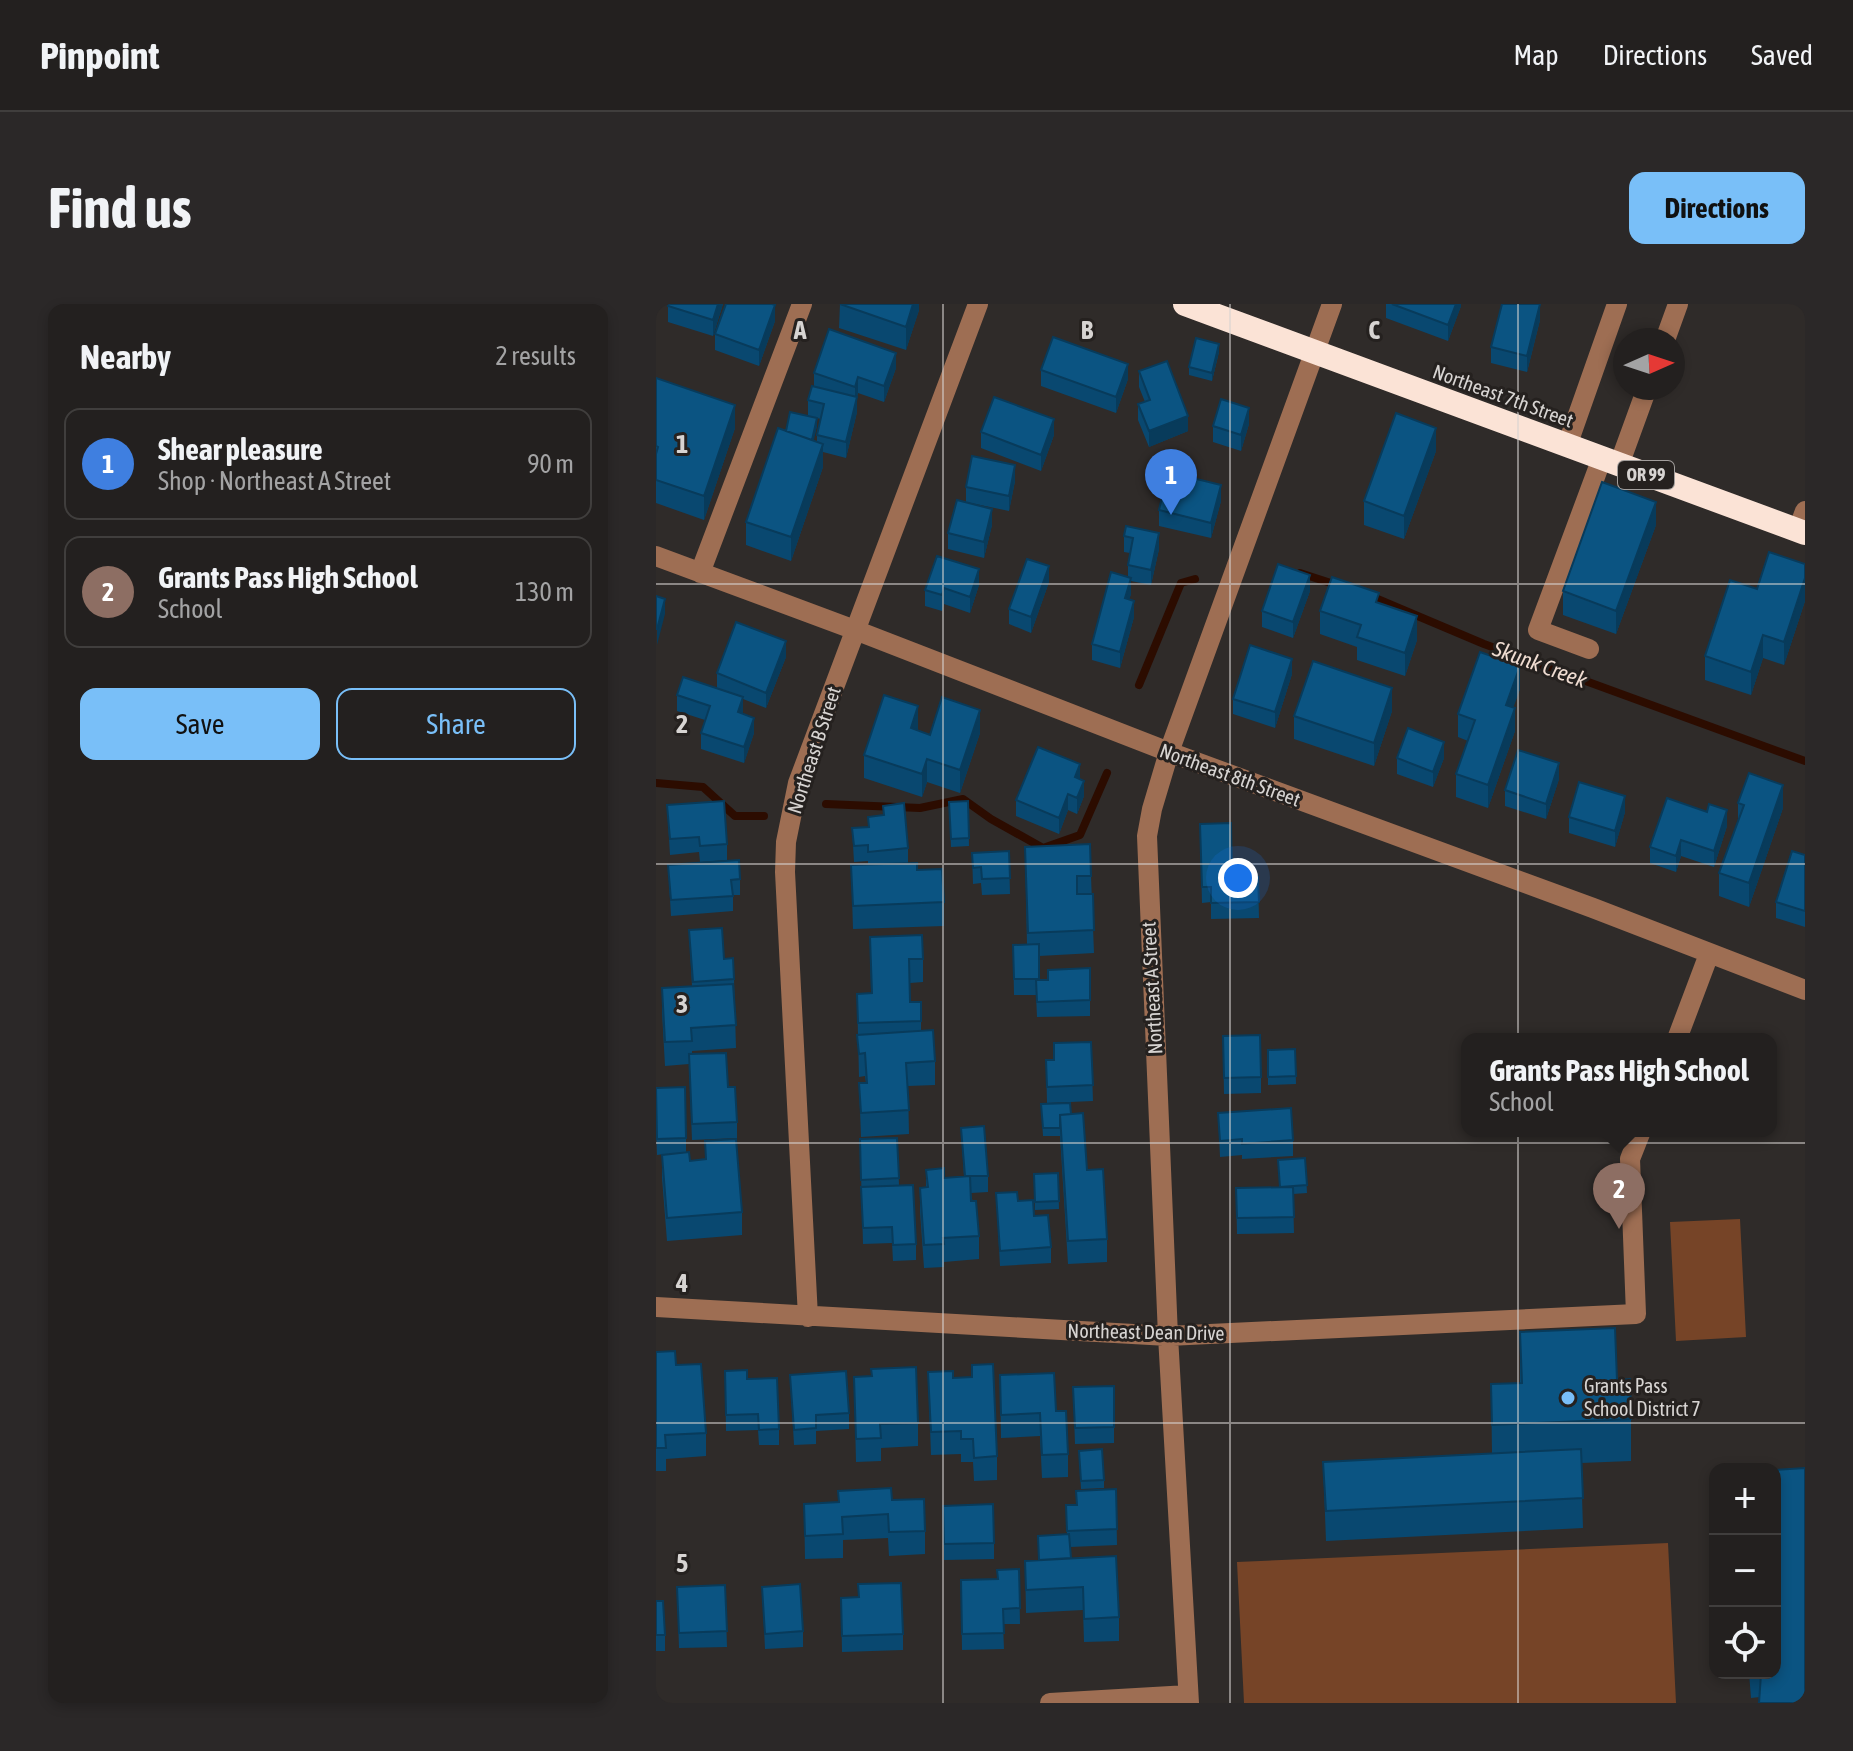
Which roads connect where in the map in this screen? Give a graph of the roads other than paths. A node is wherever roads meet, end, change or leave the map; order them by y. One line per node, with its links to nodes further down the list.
1 (802, 304): 14 (street)
2 (978, 304): 15 (street, Northeast B Street)
3 (1185, 304): 8 (highway, Northeast 7th Street / OR 99)
4 (1332, 304): 8 (street, Northeast A Street)
5 (1617, 304): 10 (street)
6 (1678, 304): 7 (street)
7 (1669, 328)
8 (1314, 353): 10 (highway, Northeast 7th Street / OR 99); 17 (street, Northeast A Street)
9 (1641, 400): 11 (street)
10 (1567, 446): 11 (highway, Northeast 7th Street / OR 99)
11 (1610, 462): 12 (highway, Northeast 7th Street / OR 99); 16 (street)
12 (1803, 525)
13 (656, 556): 14 (street, Northeast 8th Street)
14 (700, 573): 15 (street, Northeast 8th Street)
15 (855, 630): 17 (street, Northeast 8th Street); 23 (street, Northeast B Street)
16 (1589, 649)
17 (1169, 752): 18 (street, Northeast 8th Street); 24 (street, Northeast A Street)
18 (1709, 954): 19 (street, Northeast 8th Street); 20 (street)
19 (1805, 990)
20 (1679, 1033)
21 (1639, 1137): 24 (street, Northeast Dean Drive)
22 (656, 1307): 23 (street, Northeast Dean Drive)
23 (808, 1317): 24 (street, Northeast Dean Drive)
24 (1168, 1336): 25 (street, Northeast A Street)
25 (1189, 1699): 26 (street)
26 (1050, 1703)

